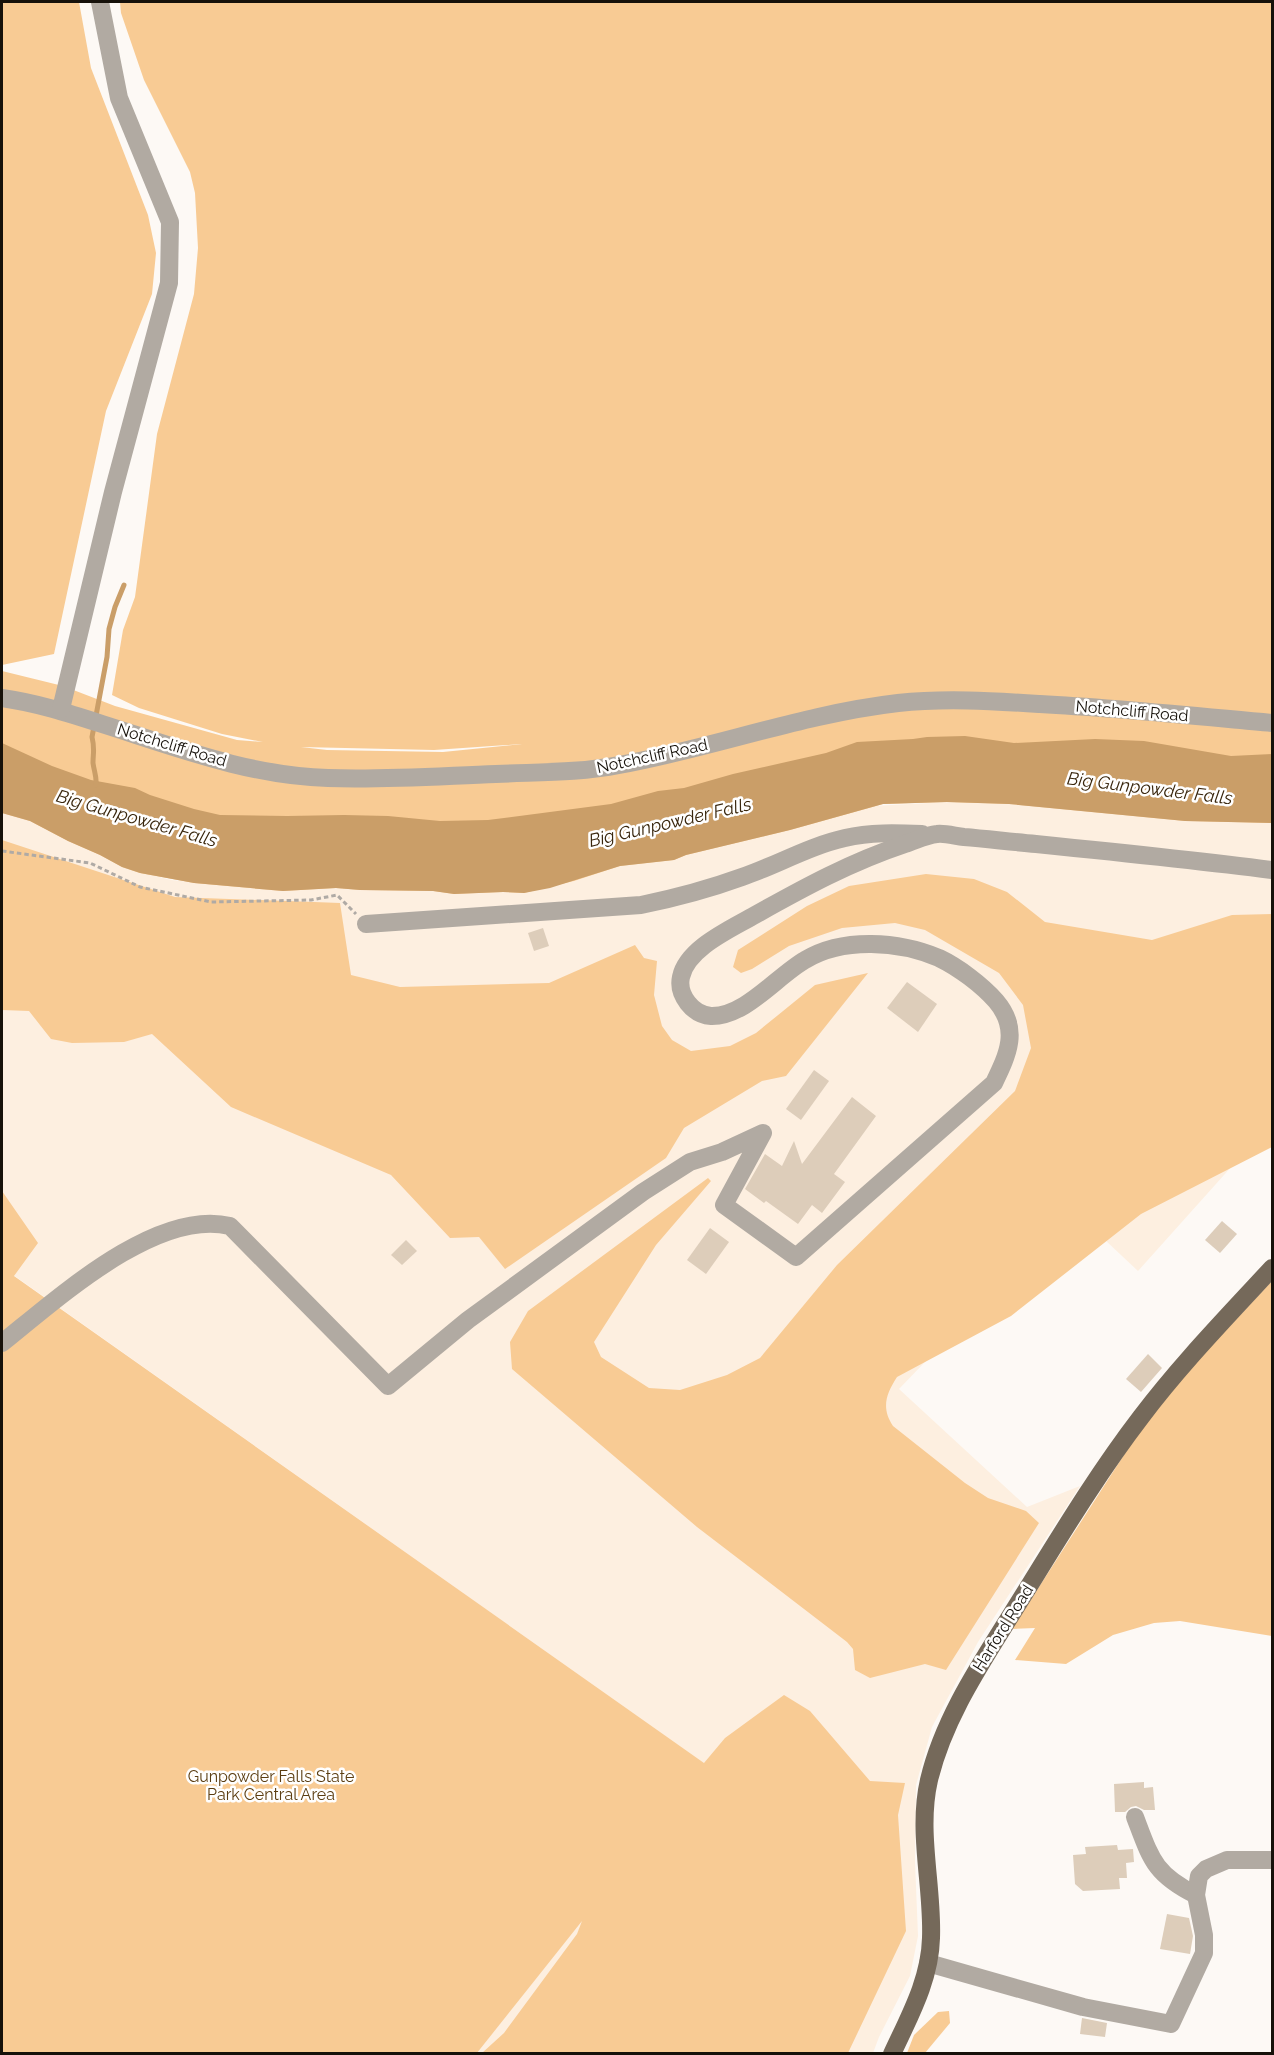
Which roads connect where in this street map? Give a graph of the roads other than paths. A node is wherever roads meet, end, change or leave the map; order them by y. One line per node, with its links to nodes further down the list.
1 (100, 2): 3 (street)
2 (2, 698): 3 (street, Notchcliff Road)
3 (60, 710): 4 (street, Notchcliff Road)
4 (1272, 723)
5 (935, 834): 6 (street); 7 (street); 9 (street)
6 (1272, 870)
7 (366, 924)
8 (1272, 1268): 13 (main road, Harford Road)
9 (2, 1343)
10 (1135, 1817): 12 (street)
11 (1272, 1860): 12 (street)
12 (1196, 1895): 13 (street)
13 (928, 1962): 14 (main road, Harford Road)
14 (892, 2054)

